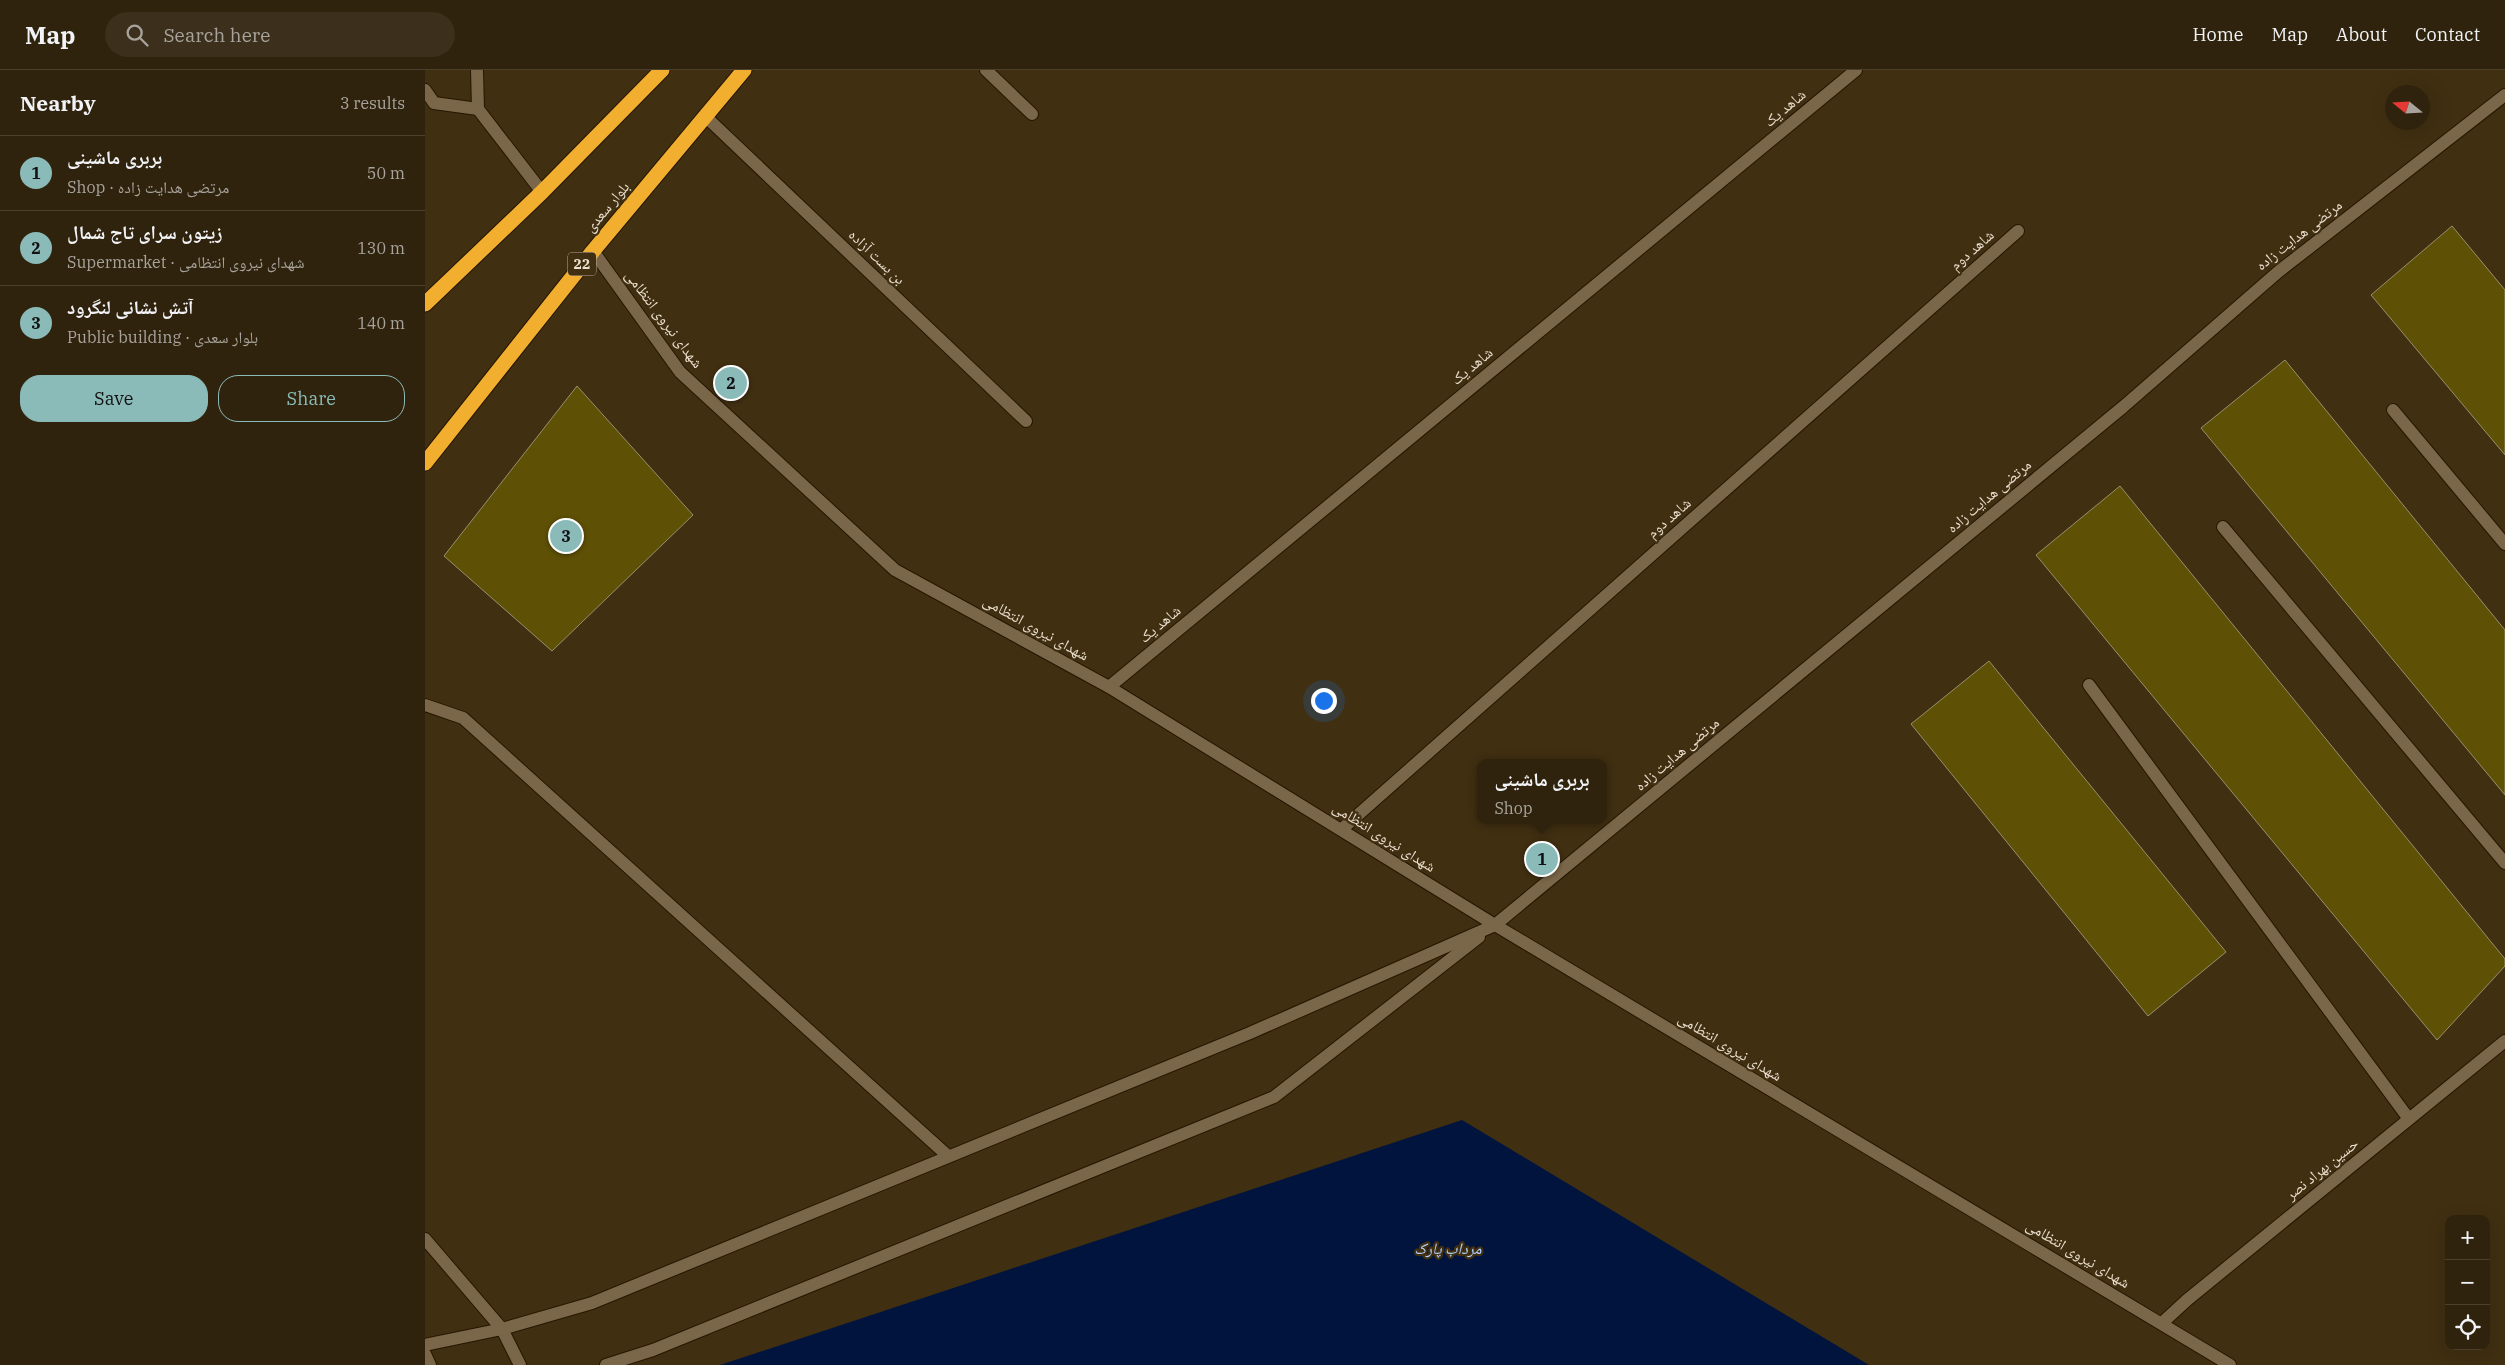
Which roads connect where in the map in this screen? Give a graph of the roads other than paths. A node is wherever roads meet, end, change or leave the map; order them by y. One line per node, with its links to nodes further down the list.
1 (477, 70): 8 (street)
2 (662, 70): 11 (highway)
3 (744, 70): 10 (highway, بلوار سعدی / 22)
4 (985, 70): 9 (street)
5 (1856, 70): 21 (street, شاهد یک)
6 (425, 90): 8 (street)
7 (2505, 95): 25 (street, مرتضی هدایت زاده)
8 (478, 109): 11 (street)
9 (1032, 114)
10 (705, 116): 13 (highway, بلوار سعدی / 22); 16 (street, بن بست آزاده)
11 (542, 192): 14 (highway)
12 (2018, 232): 23 (street, شاهد دوم)
13 (593, 251): 17 (highway, بلوار سعدی / 22); 21 (street, شهدای نیروی انتظامی)
14 (425, 304)
15 (2393, 410): 19 (street)
16 (1026, 421)
17 (427, 460)
18 (2223, 527): 24 (street)
19 (2505, 544)
20 (2089, 685): 27 (street)
21 (1109, 687): 23 (street, شهدای نیروی انتظامی)
22 (425, 705): 28 (street)
23 (1342, 829): 25 (street, شهدای نیروی انتظامی)
24 (2505, 863)
25 (1495, 925): 28 (street); 30 (street, شهدای نیروی انتظامی); 36 (street)
26 (2505, 1041): 27 (street, حسین بهراد نصر)
27 (2409, 1119): 30 (street, حسین بهراد نصر)
28 (948, 1156): 31 (street)
29 (425, 1239): 31 (street)
30 (2162, 1323): 37 (street, شهدای نیروی انتظامی)
31 (502, 1329): 32 (street); 35 (street)
32 (425, 1345)
33 (425, 1354): 34 (street)
34 (430, 1365)
35 (520, 1365)
36 (607, 1365)
37 (2231, 1365)

